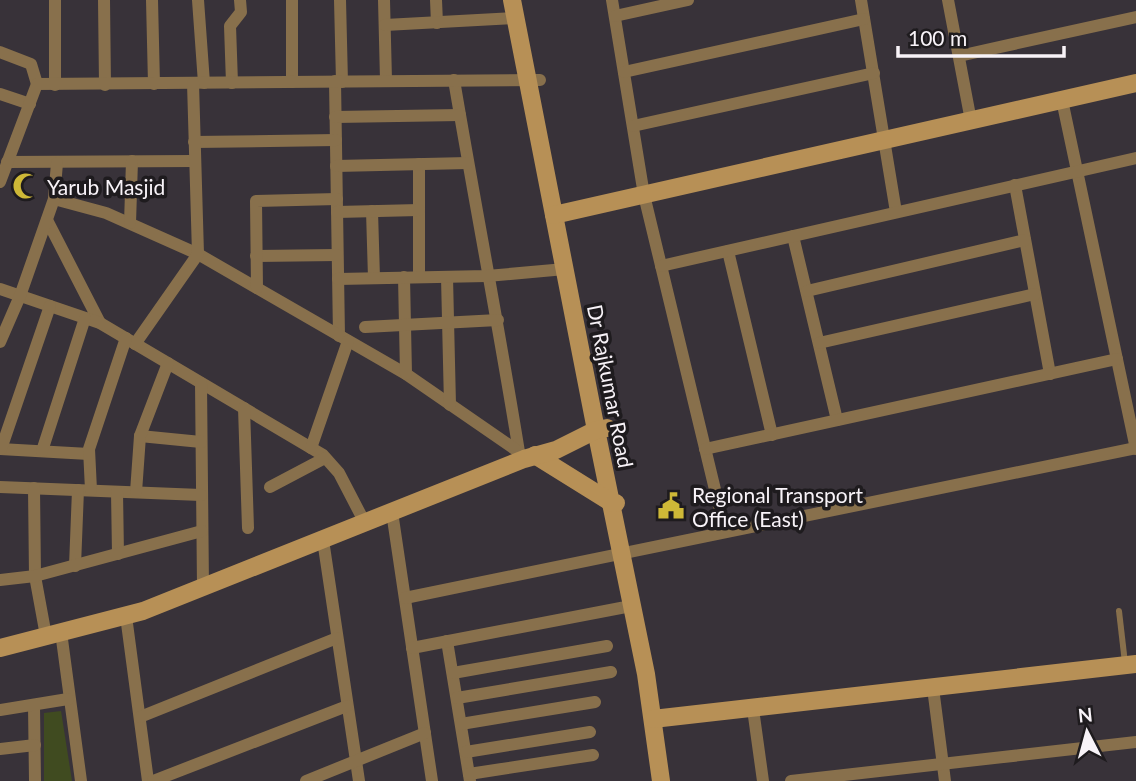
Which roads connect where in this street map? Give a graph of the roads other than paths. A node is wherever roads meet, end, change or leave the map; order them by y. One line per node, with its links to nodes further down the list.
1 (55, 0): 35 (street)
2 (104, 0): 36 (street)
3 (152, 0): 34 (street)
4 (198, 0): 30 (street)
5 (240, 0): 31 (street)
6 (292, 0): 29 (street)
7 (340, 0): 27 (street)
8 (384, 0): 20 (street)
9 (436, 0): 19 (street)
10 (524, 0): 28 (street, Dr Rajkumar Road)
11 (612, 0): 16 (street)
12 (688, 0): 16 (street)
13 (861, 0): 18 (street)
14 (952, 1): 22 (street)
15 (514, 9): 19 (street); 28 (street, Dr Rajkumar Road)
16 (615, 16): 23 (street)
17 (1136, 17): 22 (street)
18 (864, 19): 23 (street); 24 (street)
19 (437, 23): 20 (street)
20 (385, 24): 26 (street)
21 (0, 52): 33 (street)
22 (959, 55): 42 (street)
23 (624, 72): 43 (street)
24 (874, 73): 43 (street); 45 (street)
25 (453, 79): 26 (street); 28 (street); 40 (street)
26 (386, 80): 27 (street)
27 (338, 81): 29 (street); 41 (street)
28 (534, 81): 64 (street, Dr Rajkumar Road)
29 (292, 82): 31 (street)
30 (199, 83): 31 (street); 34 (street); 46 (street)
31 (232, 83)
32 (1136, 83): 38 (street)
33 (37, 84): 35 (street); 39 (street)
34 (154, 84): 36 (street)
35 (55, 85): 36 (street)
36 (105, 85)
37 (0, 94): 39 (street)
38 (1062, 100): 42 (street); 55 (street)
39 (30, 104): 47 (street)
40 (460, 115): 41 (street); 52 (street)
41 (335, 117): 44 (street)
42 (971, 121): 45 (street)
43 (633, 126): 58 (street)
44 (336, 140): 46 (street); 54 (street)
45 (886, 140): 58 (street); 63 (street)
46 (194, 142): 50 (street)
47 (7, 153): 51 (street); 56 (street)
48 (1136, 158): 55 (street)
49 (132, 161): 50 (street); 51 (street); 66 (street)
50 (194, 161): 70 (street)
51 (57, 163): 59 (street)
52 (468, 163): 53 (street); 76 (street)
53 (419, 164): 54 (street); 61 (street)
54 (336, 166): 60 (street)
55 (1077, 171): 57 (street); 97 (street)
56 (0, 182)
57 (1015, 185): 63 (street); 68 (street)
58 (645, 195): 64 (street); 73 (street)
59 (54, 199): 65 (street); 66 (street)
60 (337, 206): 62 (street); 71 (street); 72 (street)
61 (419, 210): 62 (street); 78 (street)
62 (372, 211): 79 (street)
63 (897, 212): 67 (street)
64 (560, 214): 74 (street, Dr Rajkumar Road); 105 (street, Dr Rajkumar Road)
65 (47, 220): 85 (street); 89 (street)
66 (130, 223): 70 (street)
67 (793, 236): 69 (street); 83 (street)
68 (1025, 240): 83 (street); 84 (street)
69 (728, 251): 73 (street); 106 (street)
70 (198, 254): 81 (street); 94 (street)
71 (337, 255): 72 (street); 80 (street)
72 (256, 256): 81 (street)
73 (662, 266): 112 (street)
74 (565, 269): 76 (street); 105 (street, Dr Rajkumar Road)
75 (447, 276): 76 (street); 78 (street); 90 (street)
76 (487, 276): 88 (street)
77 (404, 277): 78 (street); 79 (street); 91 (street)
78 (419, 277)
79 (374, 278): 80 (street)
80 (338, 279): 93 (street)
81 (257, 288): 93 (street)
82 (0, 289): 85 (street)
83 (807, 291): 96 (street)
84 (1035, 294): 96 (street); 100 (street)
85 (20, 296): 86 (street); 95 (street)
86 (50, 306): 87 (street); 111 (street)
87 (85, 318): 89 (street); 114 (street)
88 (498, 320): 90 (street); 117 (street)
89 (100, 323): 94 (street)
90 (449, 324): 91 (street); 102 (street)
91 (406, 326): 92 (street); 99 (street)
92 (365, 327)
93 (343, 338): 99 (street); 109 (street)
94 (131, 341): 98 (street); 116 (street)
95 (0, 342)
96 (819, 344): 104 (street)
97 (1117, 359): 100 (street); 110 (street)
98 (168, 363): 101 (street); 107 (street)
99 (406, 374): 102 (street)
100 (1050, 374): 104 (street)
101 (201, 383): 103 (street); 108 (street)
102 (450, 405): 117 (street)
103 (244, 408): 109 (street); 129 (street)
104 (837, 420): 106 (street)
105 (601, 429): 113 (street); 115 (street, Dr Rajkumar Road)
106 (772, 435): 112 (street)
107 (140, 436): 108 (street); 124 (street)
108 (201, 442): 125 (street)
109 (311, 448): 118 (street)
110 (1136, 448): 131 (street)
111 (0, 449): 114 (street)
112 (705, 449): 131 (street)
113 (556, 450): 115 (street); 117 (street)
114 (42, 451): 116 (street)
115 (606, 451): 126 (street, Dr Rajkumar Road)
116 (89, 454): 122 (street)
117 (526, 456): 126 (street); 127 (street)
118 (326, 458): 120 (street); 128 (street)
119 (0, 487): 121 (street)
120 (270, 487)
121 (34, 488): 122 (street); 136 (street)
122 (85, 490): 123 (street); 135 (street)
123 (117, 492): 124 (street); 134 (street)
124 (136, 492): 125 (street)
125 (201, 495): 130 (street)
126 (616, 503): 133 (street, Dr Rajkumar Road)
127 (392, 512): 128 (street); 139 (street)
128 (365, 523): 132 (street)
129 (248, 528)
130 (202, 531): 134 (street); 138 (street)
131 (725, 531): 133 (street)
132 (323, 540): 138 (street); 144 (street)
133 (627, 552): 139 (street); 140 (street, Dr Rajkumar Road); 161 (street, Dr Rajkumar Road)
134 (118, 554): 135 (street)
135 (75, 566): 136 (street)
136 (35, 576): 137 (street); 143 (street)
137 (0, 580)
138 (203, 587): 142 (street)
139 (405, 598): 148 (street)
140 (631, 606): 145 (street); 161 (street, Dr Rajkumar Road)
141 (1119, 611): 149 (lane)
142 (127, 616): 143 (street); 160 (street)
143 (54, 634): 147 (street); 154 (street)
144 (337, 638): 157 (street); 160 (street)
145 (447, 641): 148 (street); 151 (street)
146 (607, 646): 151 (street)
147 (0, 648)
148 (412, 648): 164 (street)
149 (1131, 664): 152 (street)
150 (611, 672): 153 (street)
151 (453, 673): 153 (street)
152 (933, 688): 158 (street); 171 (street)
153 (457, 698): 162 (street)
154 (68, 699): 156 (street); 176 (street)
155 (595, 702): 162 (street)
156 (34, 706): 159 (street); 166 (street)
157 (347, 706): 170 (street); 177 (street)
158 (753, 709): 161 (street); 183 (street)
159 (0, 710)
160 (139, 717): 177 (street)
161 (658, 718): 181 (street, Dr Rajkumar Road); 182 (street, Dr Rajkumar Road)
162 (461, 724): 168 (street)
163 (590, 732): 168 (street)
164 (425, 733): 170 (street); 180 (street)
165 (1136, 742): 171 (street)
166 (35, 745): 167 (street); 175 (street)
167 (0, 749)
168 (466, 752): 173 (street)
169 (593, 755): 173 (street)
170 (355, 761): 178 (street); 179 (street)
171 (943, 765): 172 (street); 185 (street)
172 (883, 776): 174 (street)
173 (470, 778)
174 (831, 779): 184 (street)
175 (35, 781)
176 (81, 781)
177 (150, 781)
178 (307, 781)
179 (359, 781)
180 (432, 781)
181 (660, 781)
182 (672, 781)
183 (763, 781)
184 (791, 781)
185 (945, 781)

